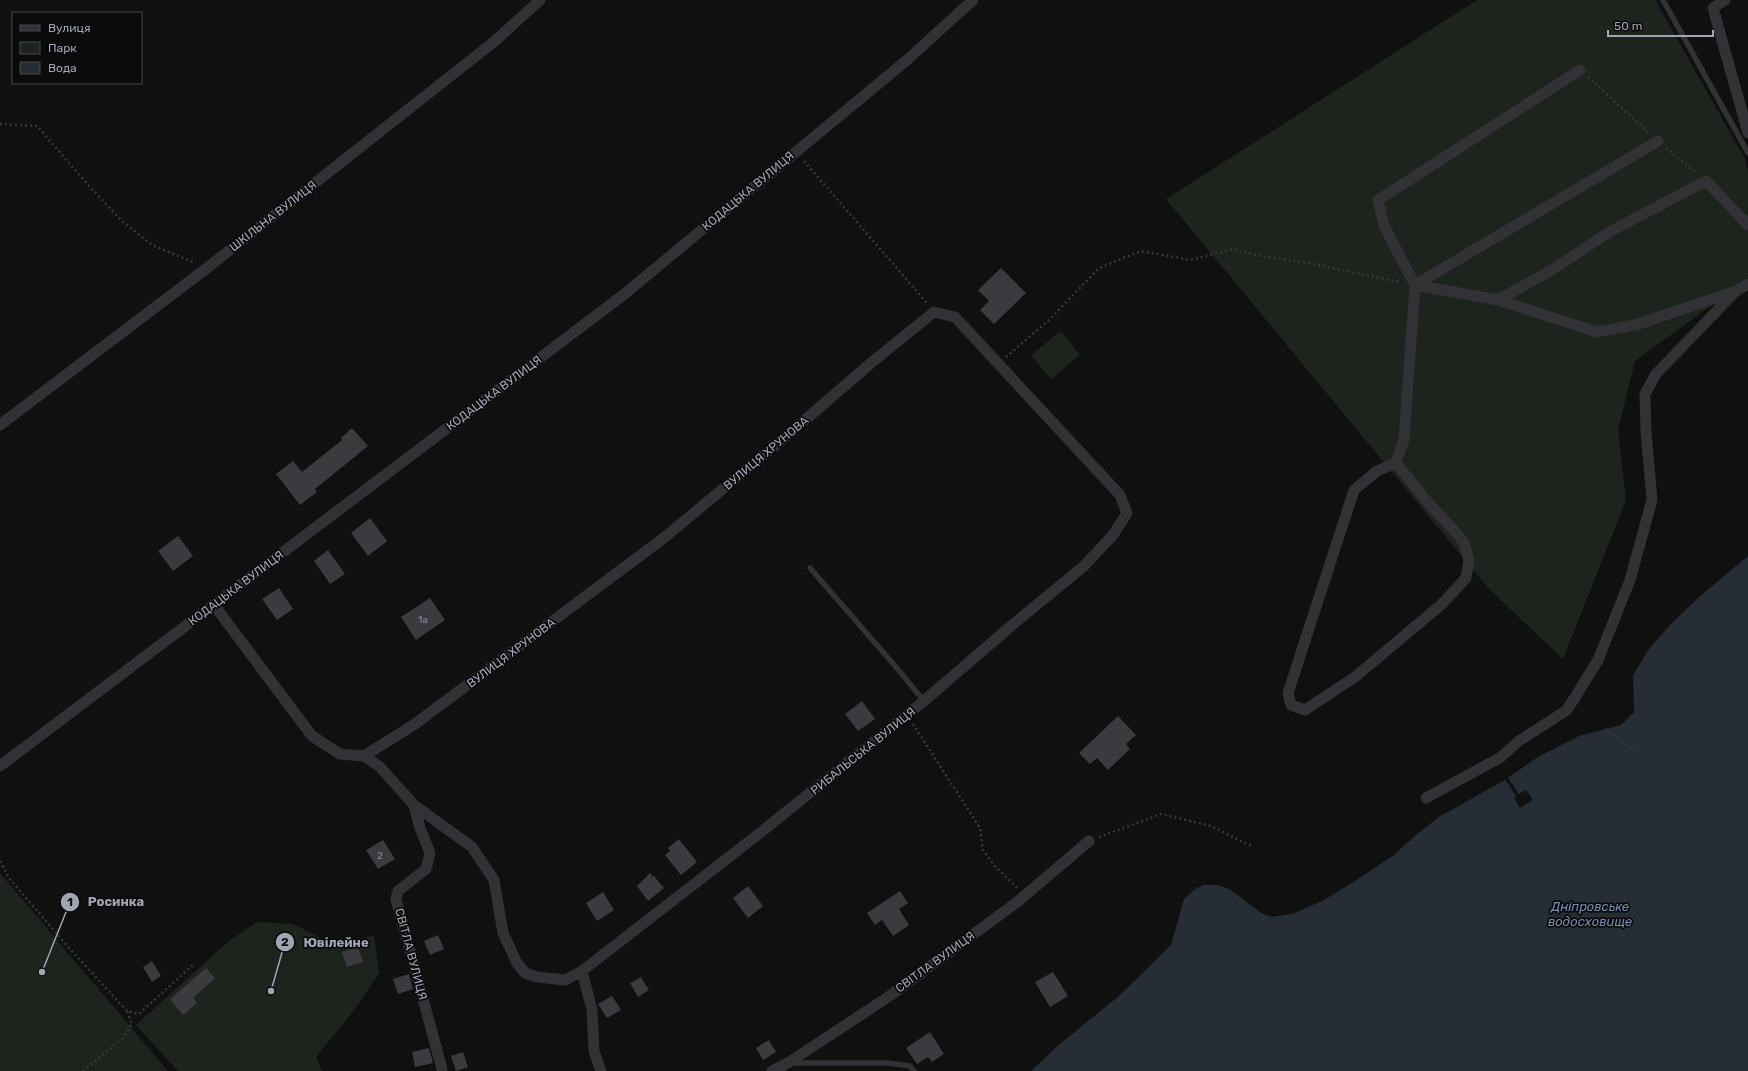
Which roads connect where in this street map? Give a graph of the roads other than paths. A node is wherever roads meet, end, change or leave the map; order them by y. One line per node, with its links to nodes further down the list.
1 (540, 0): 14 (street, ШКІЛЬНА ВУЛИЦЯ)
2 (973, 0): 18 (street, КОДАЦЬКА ВУЛИЦЯ)
3 (1663, 0): 8 (lane)
4 (1725, 0): 6 (street)
5 (1580, 70): 11 (street)
6 (1748, 133)
7 (1658, 141): 11 (street)
8 (1748, 153)
9 (1748, 225): 13 (street)
10 (1748, 284): 12 (street)
11 (1415, 285): 13 (street); 15 (street)
12 (1736, 291): 13 (street); 22 (street)
13 (1498, 300)
14 (0, 425)
15 (1396, 463): 15 (street)
16 (1127, 513): 19 (street, РИБАЛЬСЬКА ВУЛИЦЯ); 20 (street, ВУЛИЦЯ ХРУНОВА)
17 (810, 568): 19 (lane)
18 (214, 605): 20 (street); 21 (street, КОДАЦЬКА ВУЛИЦЯ)
19 (924, 701): 25 (street, РИБАЛЬСЬКА ВУЛИЦЯ)
20 (364, 756): 23 (street, РИБАЛЬСЬКА ВУЛИЦЯ)
21 (0, 766)
22 (1426, 798)
23 (414, 805): 25 (street, РИБАЛЬСЬКА ВУЛИЦЯ); 27 (street, СВІТЛА ВУЛИЦЯ)
24 (1089, 840): 26 (street, СВІТЛА ВУЛИЦЯ)
25 (582, 971): 28 (street)
26 (788, 1063): 29 (street, СВІТЛА ВУЛИЦЯ); 30 (lane)
27 (442, 1069)
28 (601, 1071)
29 (772, 1071)
30 (914, 1071)

